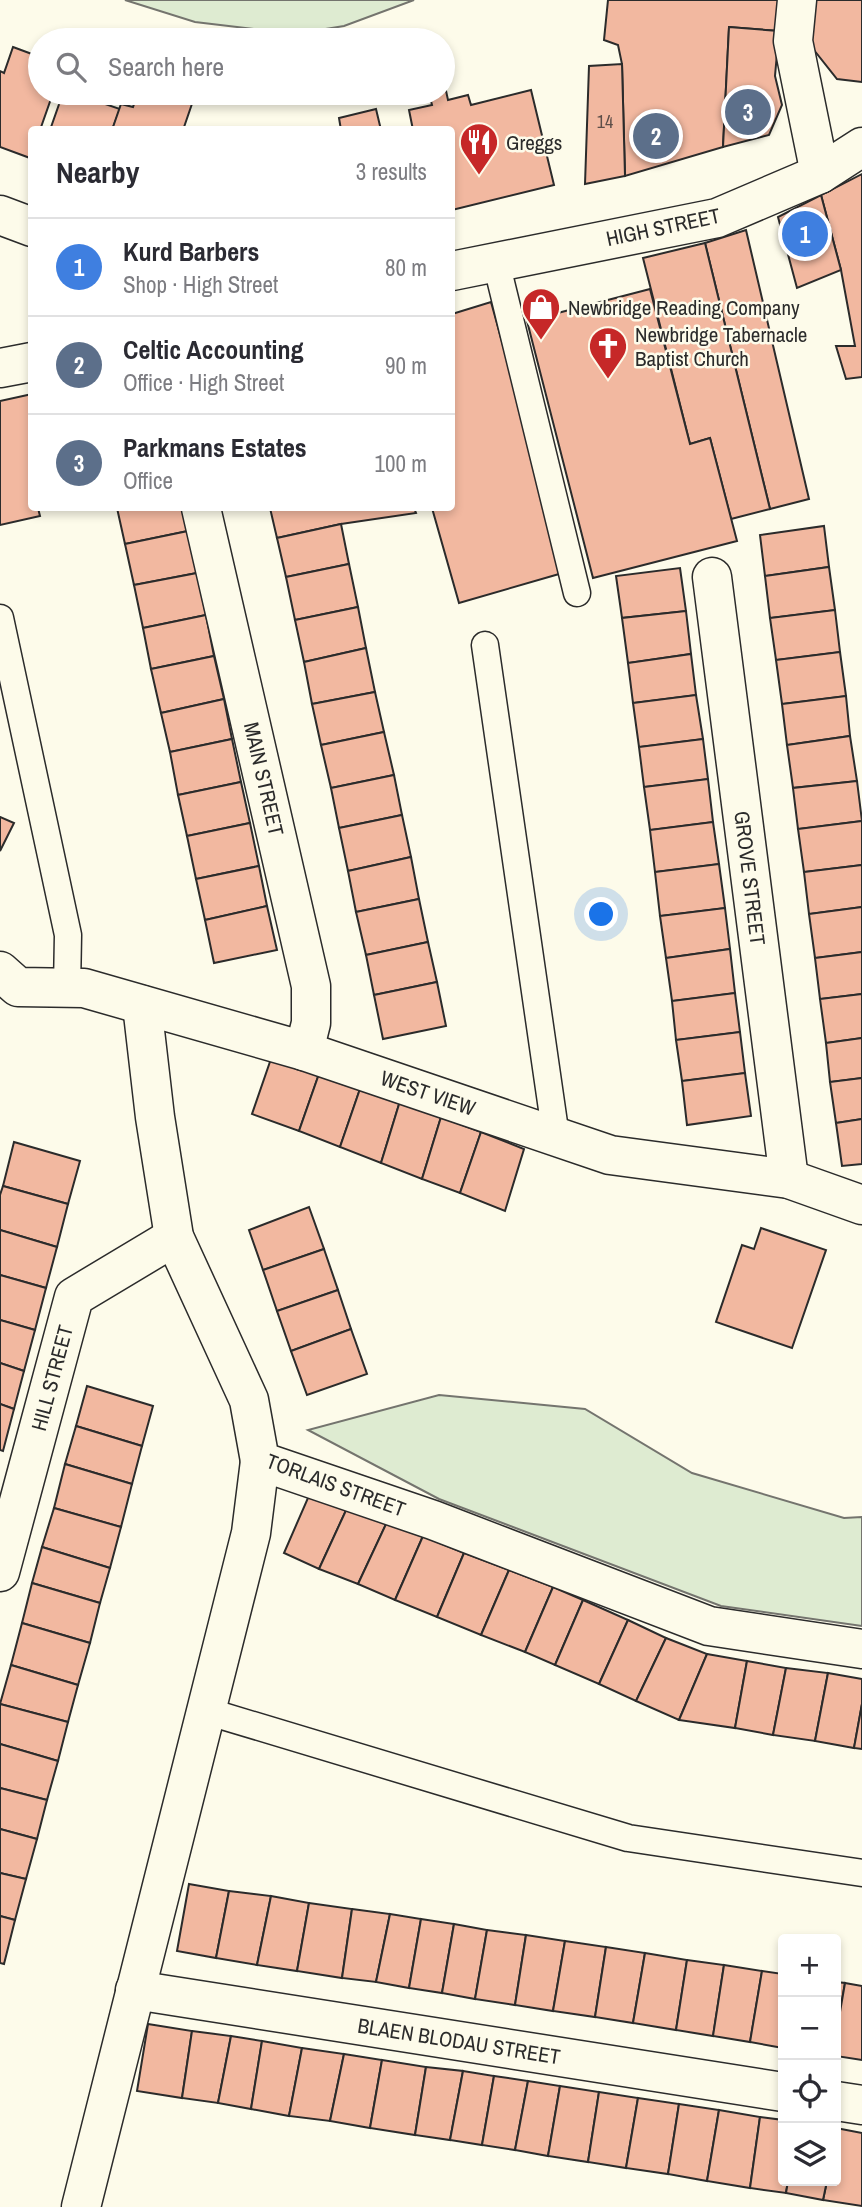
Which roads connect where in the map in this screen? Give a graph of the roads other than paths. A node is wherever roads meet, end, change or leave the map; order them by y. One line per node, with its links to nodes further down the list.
1 (797, 0): 3 (street)
2 (862, 147): 3 (street, HIGH STREET)
3 (820, 174): 6 (street, HIGH STREET)
4 (0, 215): 5 (street)
5 (28, 226)
6 (496, 262): 7 (street, HIGH STREET); 12 (lane)
7 (455, 270)
8 (28, 363): 9 (street)
9 (0, 368)
10 (202, 511): 18 (street, MAIN STREET)
11 (712, 578): 20 (street, GROVE STREET)
12 (577, 593)
13 (0, 618): 16 (lane)
14 (485, 645): 19 (lane)
15 (6, 986): 16 (street, WEST VIEW)
16 (67, 988): 17 (street, WEST VIEW)
17 (142, 1005): 18 (street, WEST VIEW); 22 (street, TORLAIS STREET)
18 (304, 1051): 19 (street, WEST VIEW)
19 (556, 1137): 20 (street, WEST VIEW)
20 (789, 1179): 21 (street, WEST VIEW)
21 (862, 1205)
22 (174, 1237): 23 (street, TORLAIS STREET); 24 (street, HILL STREET)
23 (260, 1461): 25 (street, TORLAIS STREET); 26 (street)
24 (0, 1572)
25 (862, 1649)
26 (206, 1711): 27 (lane); 28 (street)
27 (862, 1873)
28 (135, 1990): 29 (street, BLAEN BLODAU STREET); 32 (street)
29 (778, 2091)
30 (841, 2102): 31 (street)
31 (862, 2105)
32 (81, 2207)

